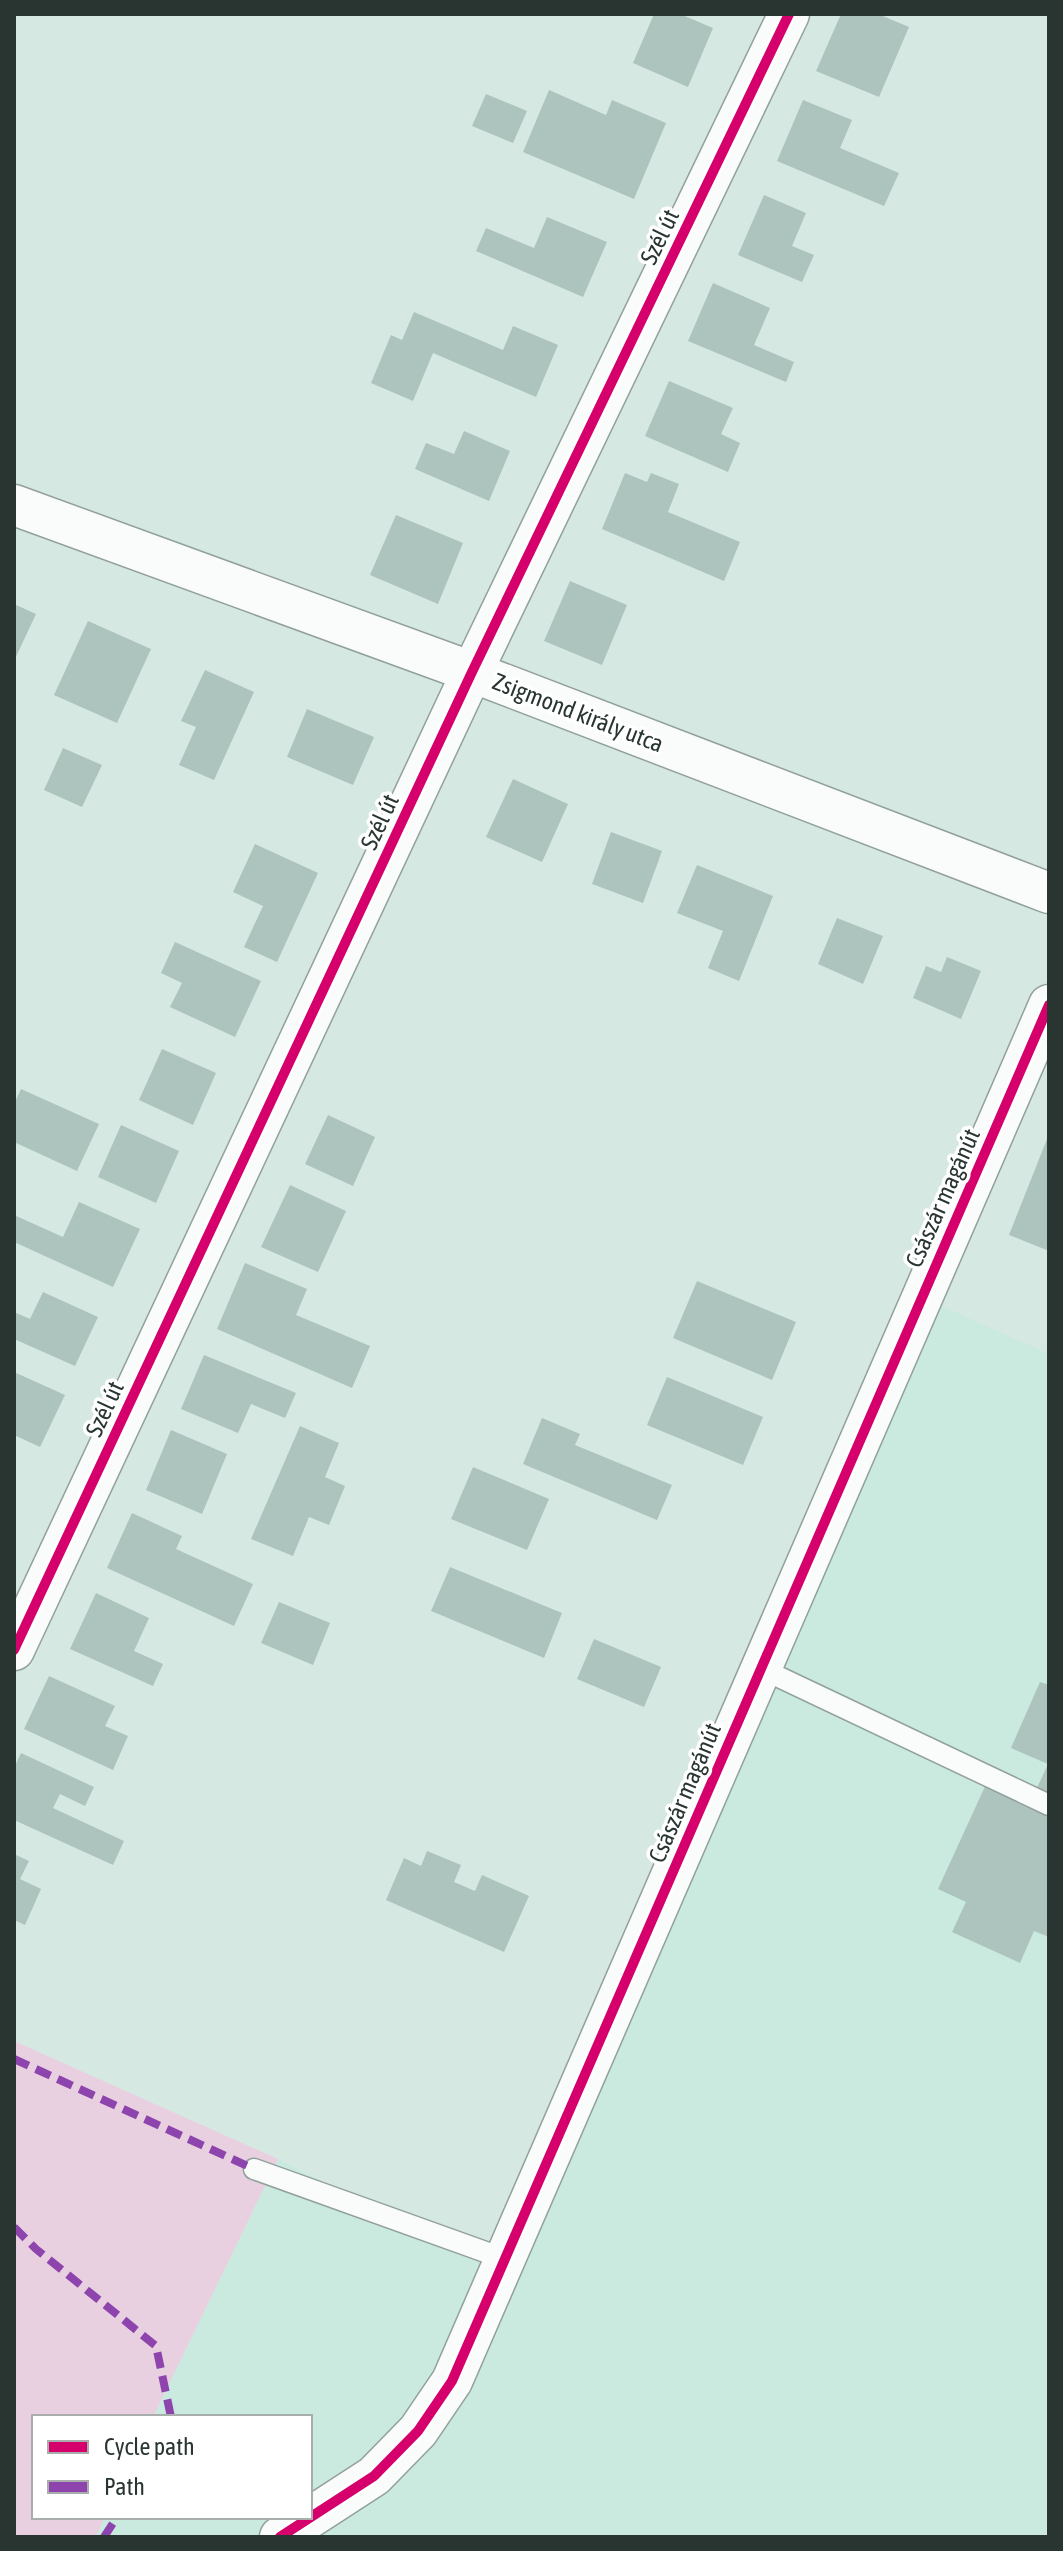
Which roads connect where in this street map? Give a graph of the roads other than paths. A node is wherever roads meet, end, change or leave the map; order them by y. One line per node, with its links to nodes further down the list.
1 (789, 14): 3 (street, Szél út)
2 (14, 505): 3 (street, Zsigmond király utca)
3 (472, 672): 4 (street, Zsigmond király utca); 6 (street, Szél út)
4 (1049, 893)
5 (1049, 1005): 7 (street, Császár magánút)
6 (14, 1650)
7 (760, 1668): 8 (lane); 10 (street, Császár magánút)
8 (1049, 1805)
9 (254, 2169): 10 (lane)
10 (505, 2259): 11 (street, Császár magánút)
11 (312, 2516)
12 (308, 2519): 13 (street, Császár magánút)
13 (280, 2537)

